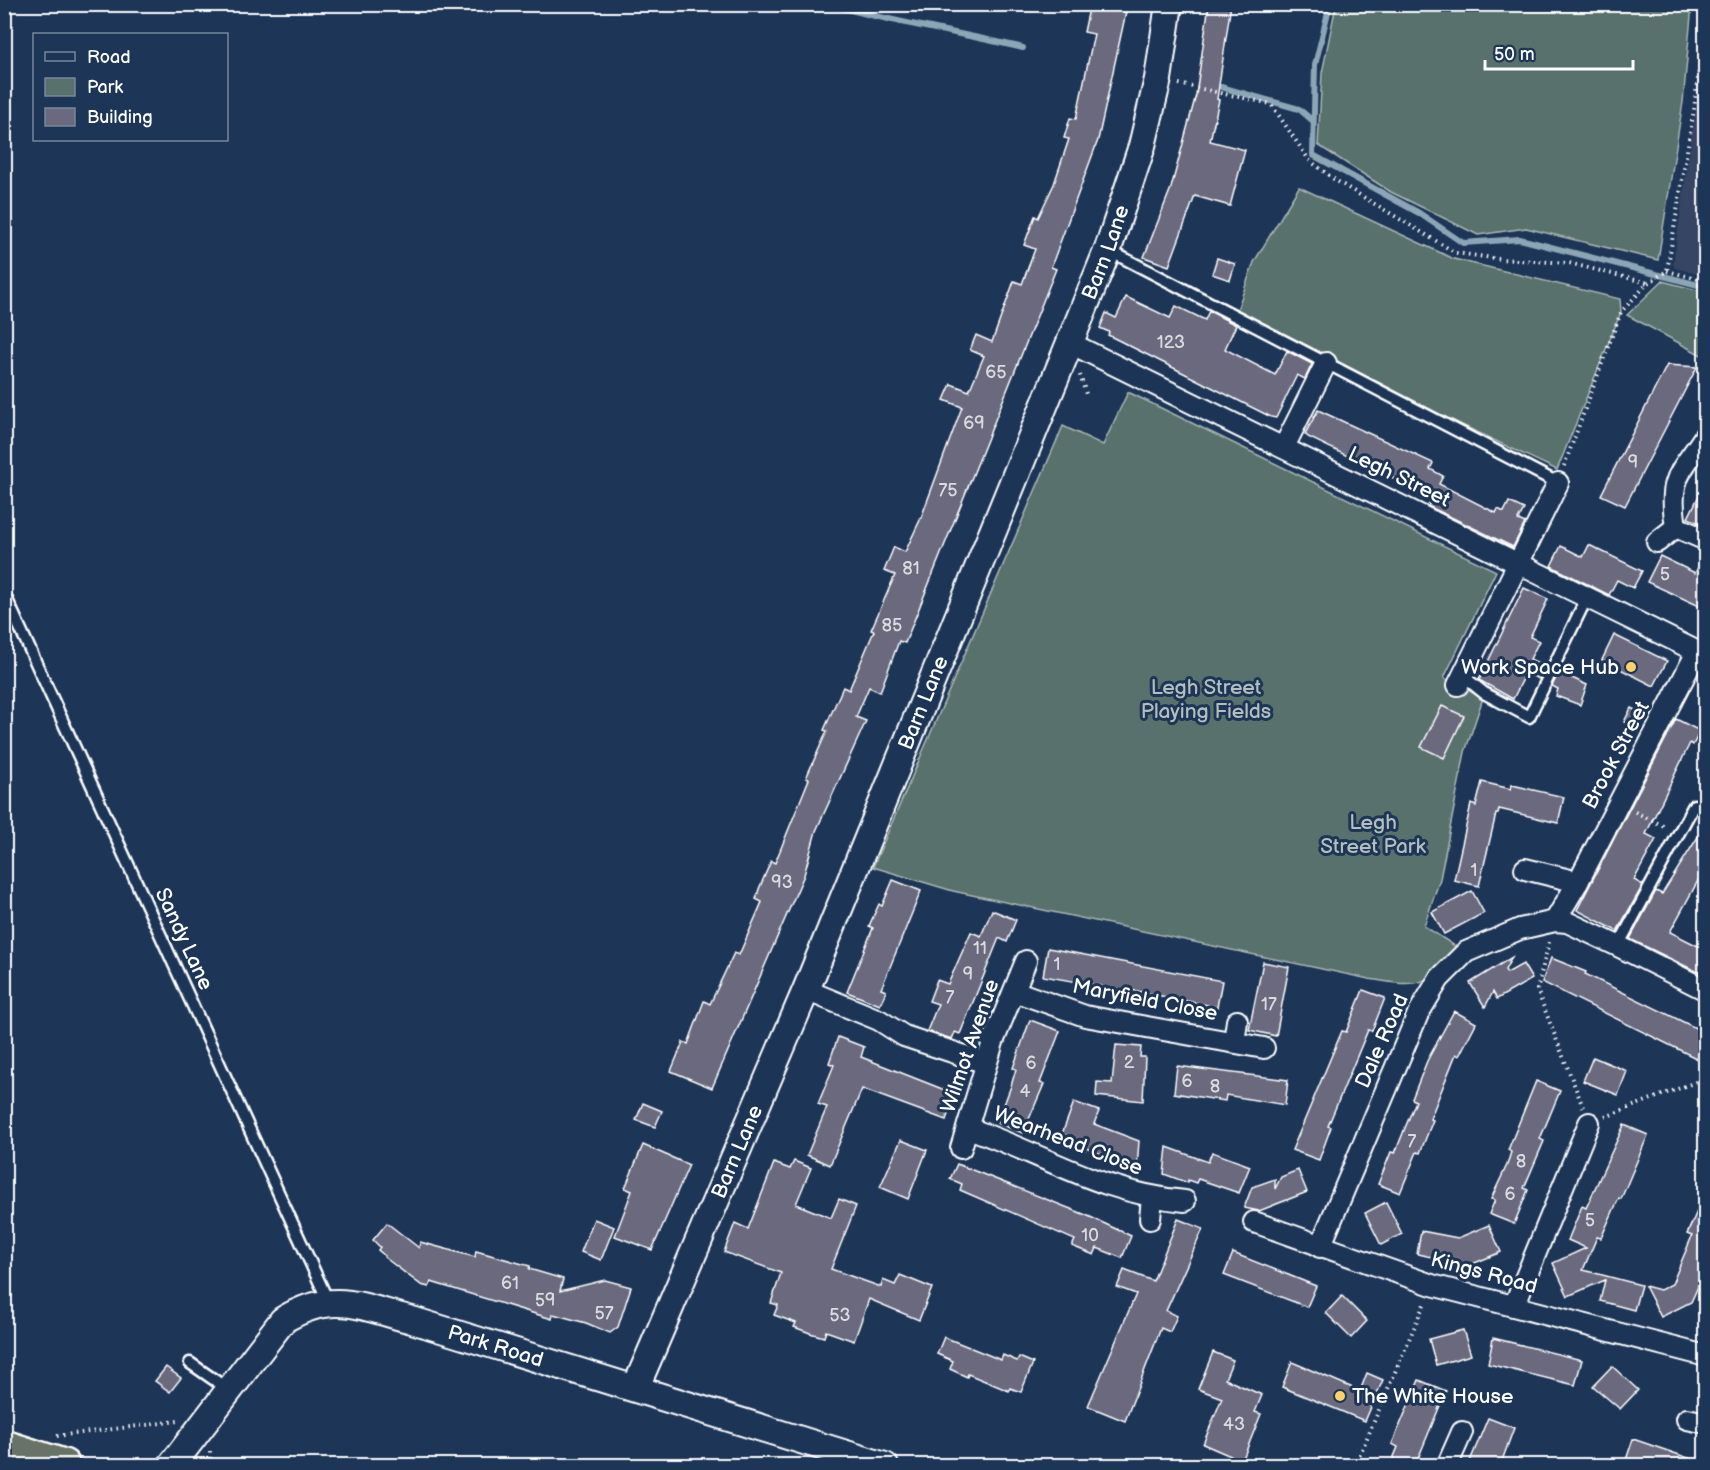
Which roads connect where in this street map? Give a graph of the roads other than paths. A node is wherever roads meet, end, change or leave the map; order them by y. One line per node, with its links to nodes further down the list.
1 (1169, 4): 2 (street, Barn Lane)
2 (1107, 249): 3 (street, Barn Lane); 4 (lane)
3 (1070, 343): 6 (street, Legh Street); 22 (street, Barn Lane)
4 (1326, 363): 6 (street); 7 (lane)
5 (1706, 434): 8 (street)
6 (1284, 447): 11 (street, Legh Street)
7 (1558, 483): 11 (street)
8 (1676, 527): 9 (street); 10 (street)
9 (1706, 540)
10 (1657, 542)
11 (1519, 563): 13 (street, Legh Street); 15 (street)
12 (4, 593): 37 (lane, Sandy Lane)
13 (1587, 597): 14 (street, Legh Street); 15 (lane)
14 (1701, 654): 18 (street, Brook Street)
15 (1461, 681)
16 (1694, 805): 20 (lane)
17 (1525, 869): 18 (street)
18 (1578, 882): 19 (street, Brook Street)
19 (1555, 921): 20 (street); 36 (street, Dale Road)
20 (1618, 946): 23 (street)
21 (1026, 961): 24 (street, Wilmot Avenue)
22 (806, 990): 28 (street); 41 (street, Barn Lane)
23 (1706, 990)
24 (1014, 991): 26 (street, Maryfield Close); 28 (street, Wilmot Avenue)
25 (1237, 1021): 26 (street, Maryfield Close)
26 (1234, 1042): 27 (street, Maryfield Close)
27 (1264, 1047)
28 (986, 1063): 30 (street, Wilmot Avenue)
29 (1589, 1123): 38 (street)
30 (968, 1128): 31 (street, Wilmot Avenue); 32 (street, Wearhead Close)
31 (961, 1148)
32 (1152, 1197): 33 (street, Wearhead Close); 34 (street, Wearhead Close)
33 (1185, 1200)
34 (1150, 1219)
35 (1254, 1222): 36 (street, Kings Road)
36 (1320, 1247): 38 (street, Kings Road)
37 (328, 1301): 41 (street, Park Road); 42 (street, Park Road)
38 (1514, 1306): 39 (street, Kings Road)
39 (1706, 1356)
40 (190, 1363): 42 (lane)
41 (636, 1387): 47 (street, Park Road)
42 (230, 1390): 46 (street, Park Road)
43 (1462, 1432): 48 (street)
44 (4, 1447): 45 (highway)
45 (59, 1451)
46 (171, 1466)
47 (885, 1466)
48 (1447, 1466)

